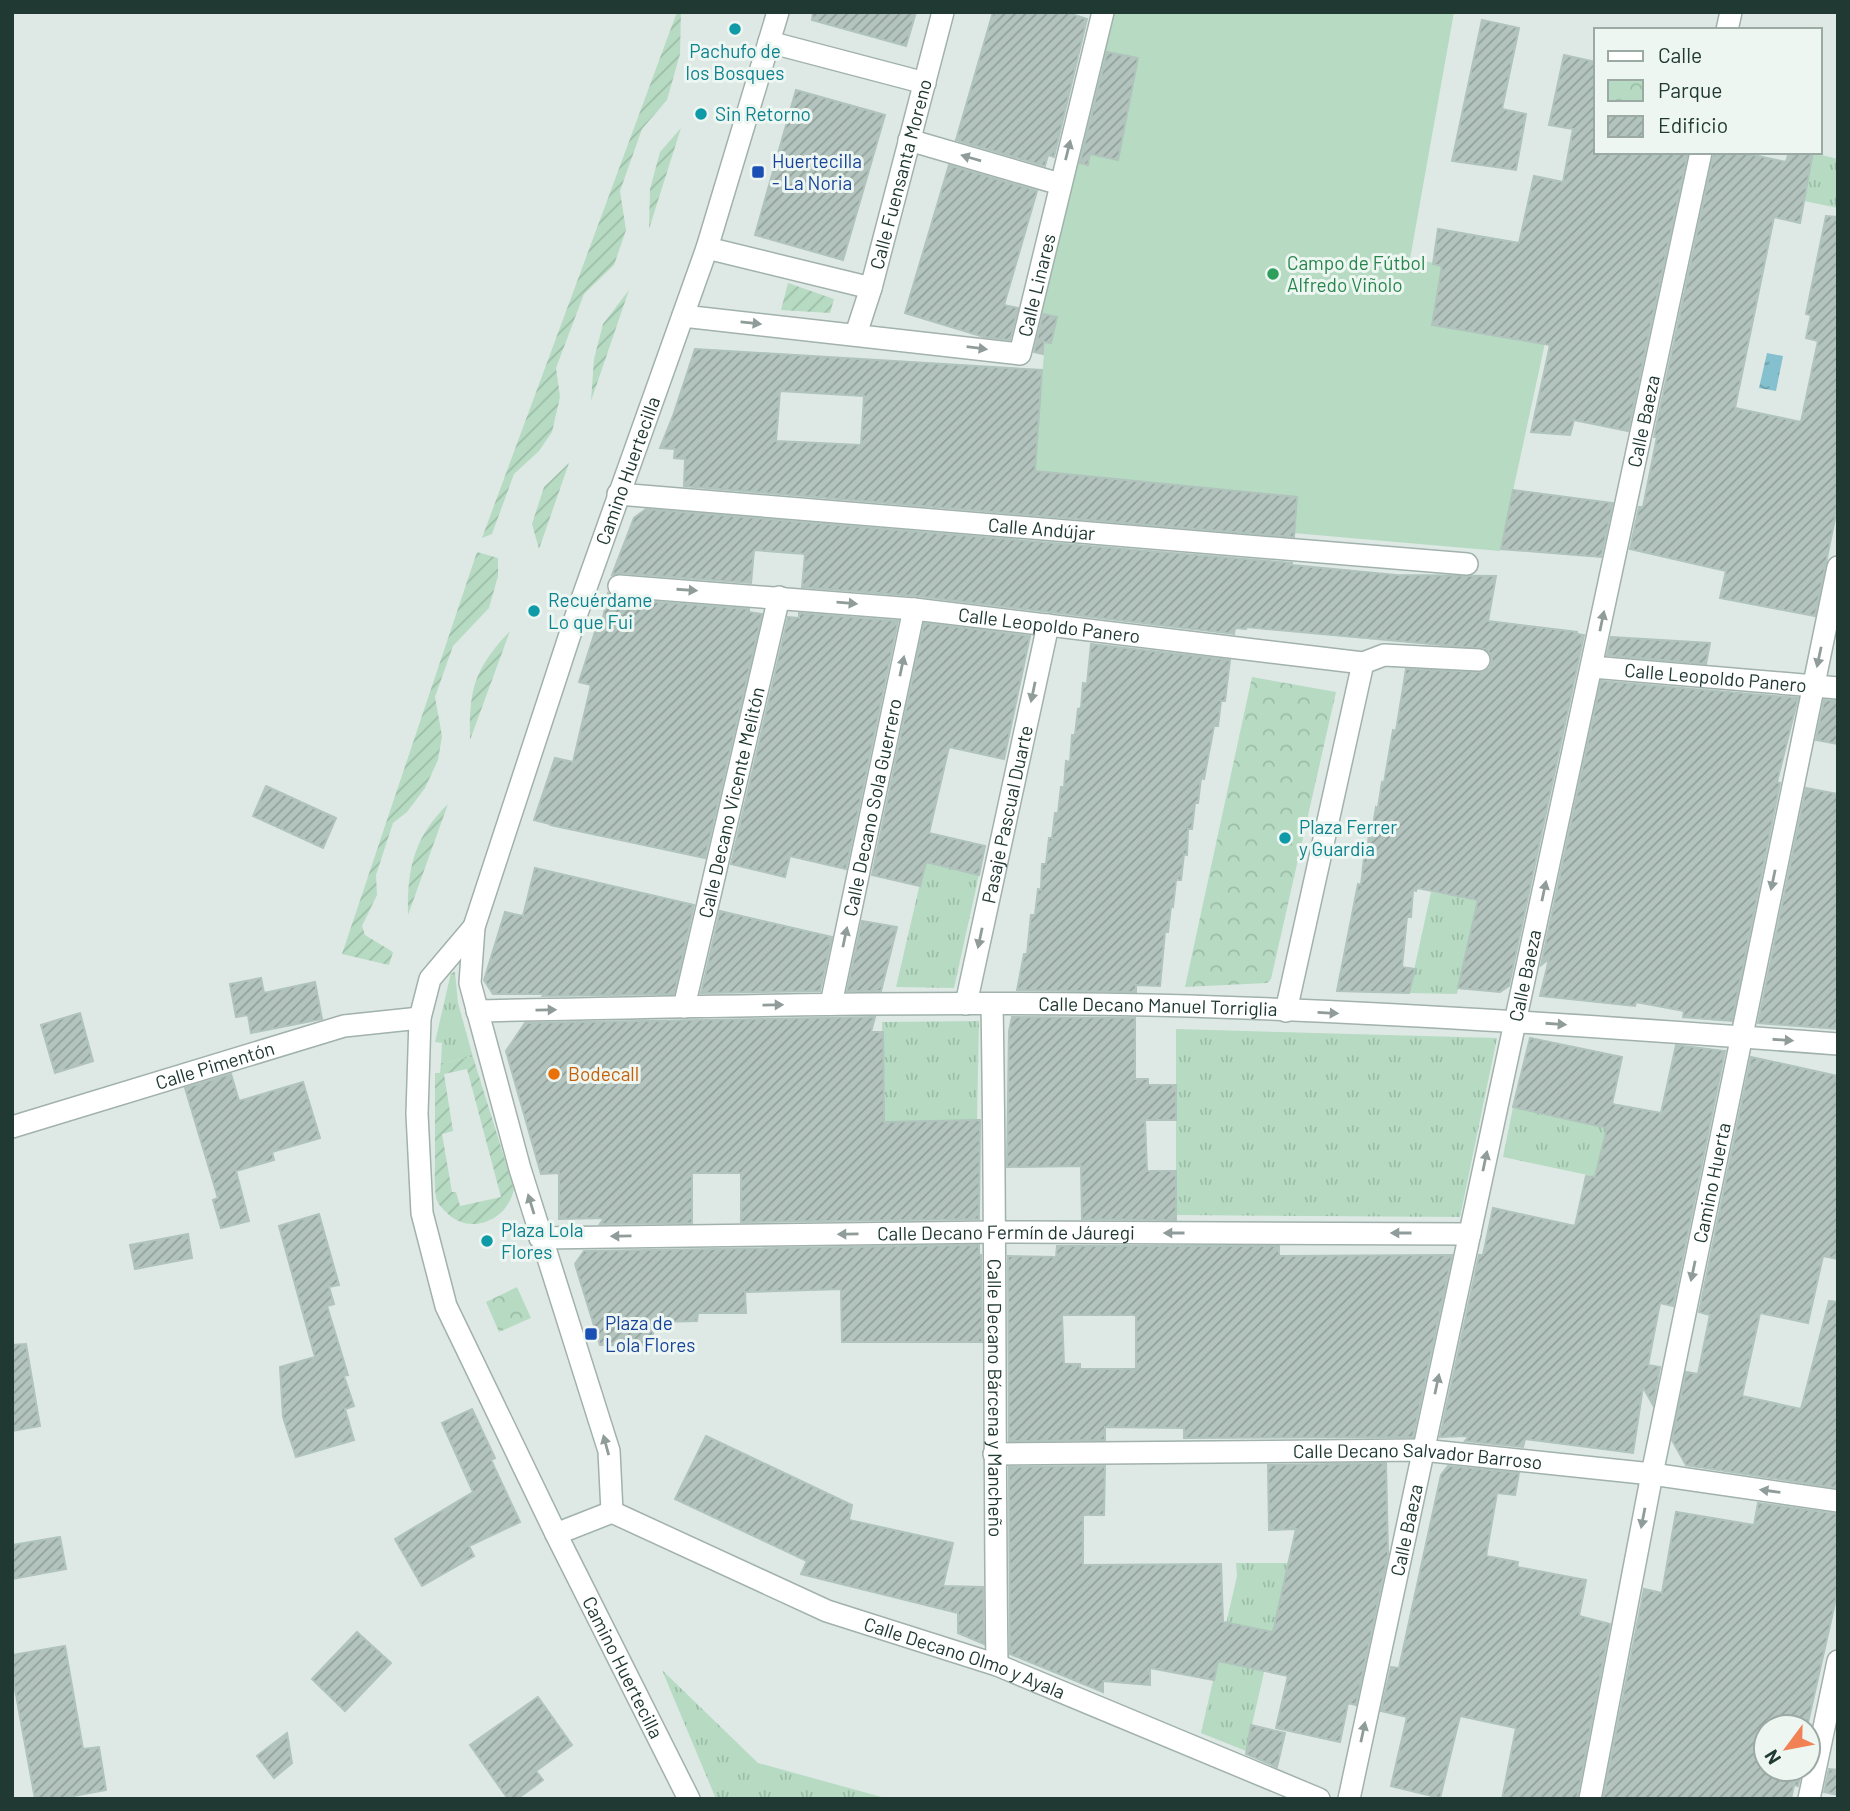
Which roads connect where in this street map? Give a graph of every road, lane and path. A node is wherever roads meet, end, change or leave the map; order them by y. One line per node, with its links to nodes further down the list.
1 (778, 12): 4 (street, Camino Huertecilla)
2 (943, 12): 5 (street, Calle Fuensanta Moreno)
3 (1103, 12): 8 (street, Calle Linares, one-way to 3)
4 (769, 42): 5 (street); 9 (street, Camino Huertecilla)
5 (925, 83): 6 (street, Calle Fuensanta Moreno)
6 (909, 140): 8 (street, one-way to 6); 10 (street, Calle Fuensanta Moreno)
7 (1701, 154): 22 (street, Calle Baeza, one-way to 7)
8 (1059, 184): 12 (street, Calle Linares, one-way to 8)
9 (707, 248): 10 (street); 11 (street, Camino Huertecilla)
10 (871, 288): 12 (street, Calle Fuensanta Moreno)
11 (683, 316): 12 (street, Calle Linares, one-way to 12); 13 (street, Camino Huertecilla)
12 (856, 334)
13 (618, 494): 14 (street, Calle Andújar); 25 (street, Camino Huertecilla)
14 (1467, 564)
15 (1838, 567): 23 (street, Camino Huerta, one-way to 23)
16 (619, 586): 17 (street, Calle Leopoldo Panero, one-way to 17)
17 (779, 597): 18 (street, Calle Leopoldo Panero, one-way to 18); 29 (street, Calle Decano Vicente Melitón)
18 (914, 609): 19 (street, Calle Leopoldo Panero); 26 (street, Calle Decano Sola Guerrero, one-way to 18)
19 (1048, 625): 21 (street, Calle Leopoldo Panero); 27 (street, Pasaje Pascual Duarte, one-way to 27)
20 (1479, 660): 21 (street, Calle Leopoldo Panero)
21 (1363, 663): 31 (street)
22 (1592, 667): 23 (street, Calle Leopoldo Panero); 33 (street, Calle Baeza, one-way to 22)
23 (1813, 685): 24 (street, Calle Leopoldo Panero); 34 (street, Camino Huerta, one-way to 34)
24 (1838, 688)
25 (474, 927): 30 (street); 32 (street)
26 (831, 1004): 27 (street, Calle Decano Manuel Torriglia); 29 (street, Calle Decano Manuel Torriglia, one-way to 26)
27 (966, 1004): 28 (street, Calle Decano Manuel Torriglia)
28 (992, 1004): 31 (street, Calle Decano Manuel Torriglia); 37 (street, Calle Decano Bárcena y Mancheño)
29 (684, 1007): 30 (street, Calle Decano Manuel Torriglia, one-way to 29)
30 (477, 1011): 39 (street, one-way to 30)
31 (1286, 1011): 33 (street, Calle Decano Manuel Torriglia, one-way to 33)
32 (421, 1018): 36 (street, Calle Pimentón); 45 (street)
33 (1516, 1021): 34 (street, Calle Decano Manuel Torriglia, one-way to 34); 38 (street, Calle Baeza, one-way to 33)
34 (1741, 1037): 35 (street, Calle Decano Manuel Torriglia, one-way to 35); 42 (street, Camino Huerta, one-way to 42)
35 (1838, 1044)
36 (12, 1127)
37 (996, 1233): 38 (street, Calle Decano Fermín de Jáuregi, one-way to 37); 39 (street, Calle Decano Fermín de Jáuregi, one-way to 39); 41 (street, Calle Decano Bárcena y Mancheño)
38 (1470, 1234): 40 (street, Calle Baeza, one-way to 38)
39 (540, 1238): 44 (street, one-way to 39)
40 (1422, 1450): 41 (street, Calle Decano Salvador Barroso); 42 (street, Calle Decano Salvador Barroso); 50 (street, Calle Baeza, one-way to 40)
41 (994, 1454): 47 (street, Calle Decano Bárcena y Mancheño)
42 (1651, 1474): 43 (street, Calle Decano Salvador Barroso, one-way to 42); 51 (street, Camino Huerta, one-way to 51)
43 (1838, 1501)
44 (611, 1512): 45 (street); 47 (street, Calle Decano Olmo y Ayala)
45 (556, 1534): 48 (street, Camino Huertecilla)
46 (1838, 1661): 52 (street)
47 (997, 1665): 49 (street, Calle Decano Olmo y Ayala)
48 (689, 1799)
49 (1319, 1799)
50 (1349, 1799)
51 (1590, 1799)
52 (1809, 1799)

